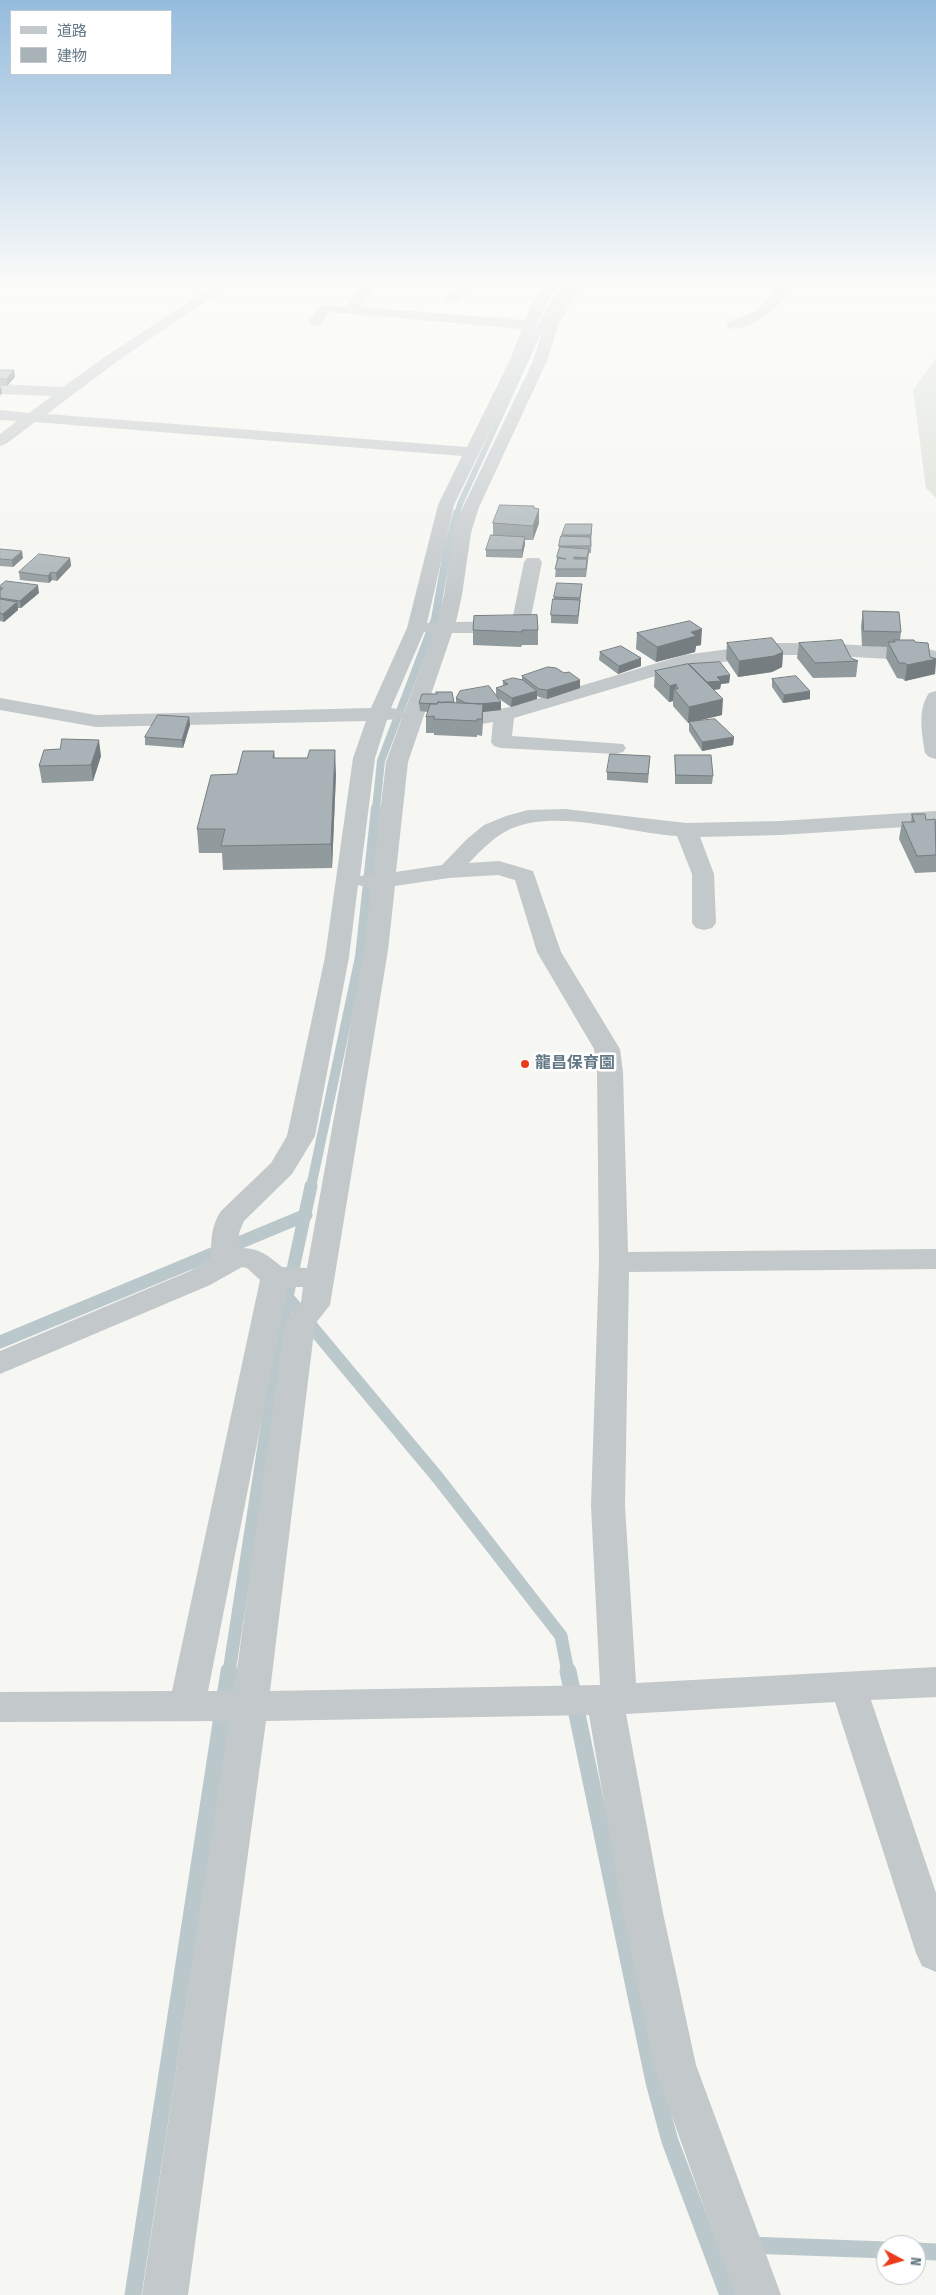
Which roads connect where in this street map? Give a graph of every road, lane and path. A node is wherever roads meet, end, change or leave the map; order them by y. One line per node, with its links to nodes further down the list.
1 (61, 392): 5 (street)
2 (502, 392): 7 (street)
3 (526, 392): 8 (street)
4 (0, 415): 5 (street)
5 (26, 416): 6 (street); 7 (street)
6 (0, 440)
7 (471, 452): 8 (street)
8 (458, 506): 10 (street); 10 (street)
9 (533, 562): 10 (street)
10 (431, 628): 14 (street); 14 (street)
11 (936, 660): 15 (street)
12 (936, 697): 16 (street)
13 (2, 710): 14 (street)
14 (397, 714): 15 (street); 22 (street); 22 (street)
15 (504, 714): 17 (street)
16 (934, 725): 18 (street)
17 (616, 748)
18 (936, 753)
19 (936, 818): 20 (street)
20 (686, 830): 21 (street); 23 (street)
21 (449, 872): 22 (street); 26 (street)
22 (367, 881): 24 (street); 27 (street)
23 (704, 923)
24 (226, 1252): 27 (street); 28 (street)
25 (936, 1259): 26 (street)
26 (614, 1262): 31 (street)
27 (296, 1278): 32 (street); 32 (street)
28 (0, 1363)
29 (936, 1682): 30 (street)
30 (848, 1687): 31 (street); 34 (street)
31 (592, 1700): 32 (street); 35 (street)
32 (221, 1706): 33 (street); 36 (street)
33 (0, 1707)
34 (936, 1952)
35 (746, 2261)
36 (165, 2295)

